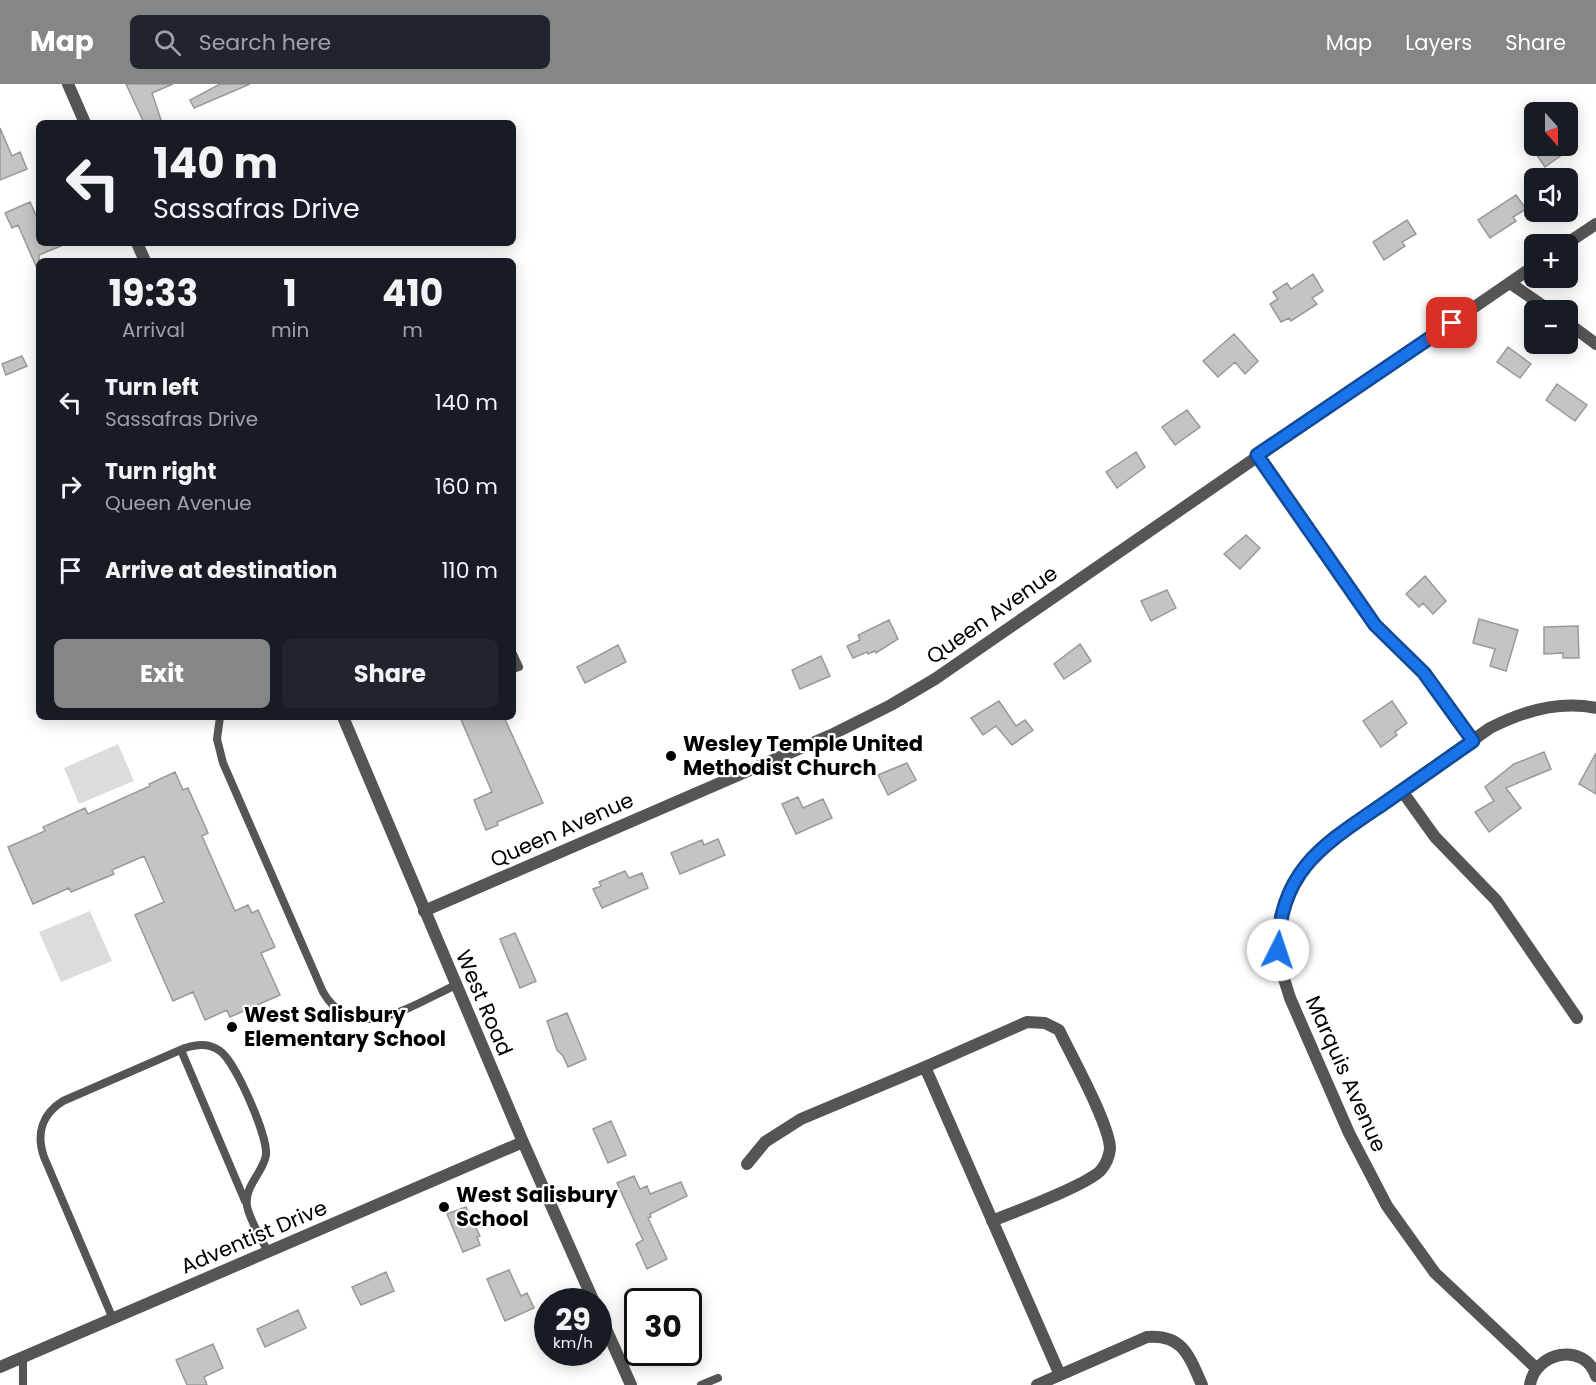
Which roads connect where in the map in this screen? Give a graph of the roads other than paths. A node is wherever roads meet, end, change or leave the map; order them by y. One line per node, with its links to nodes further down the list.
1 (68, 84): 2 (street)
2 (84, 120)
3 (1596, 224): 4 (street)
4 (1578, 236)
5 (1524, 273): 6 (street, Queen Avenue)
6 (1510, 283): 7 (street); 10 (street, Queen Avenue)
7 (1535, 300)
8 (1578, 330): 9 (street)
9 (1596, 344)
10 (1257, 455): 14 (street); 16 (street, Queen Avenue)
11 (1596, 708): 14 (street, Marquis Avenue)
12 (220, 720): 17 (lane)
13 (344, 720): 16 (street, West Road)
14 (1473, 741): 15 (street, Marquis Avenue)
15 (1402, 791): 18 (street); 31 (street, Marquis Avenue)
16 (424, 911): 17 (street, West Road)
17 (456, 985): 21 (street, West Road)
18 (1577, 1018)
19 (181, 1050): 23 (lane); 23 (lane); 27 (lane)
20 (925, 1067): 22 (street); 24 (street); 24 (street)
21 (523, 1142): 25 (street, Adventist Drive); 26 (street, West Road)
22 (747, 1164)
23 (247, 1205): 25 (lane)
24 (992, 1221): 32 (street)
25 (268, 1252): 27 (street, Adventist Drive)
26 (588, 1288)
27 (113, 1318): 29 (street, Adventist Drive)
28 (612, 1342): 36 (street)
29 (23, 1358): 30 (street, Adventist Drive); 35 (lane)
30 (0, 1367)
31 (1536, 1368): 33 (street); 40 (street)
32 (1060, 1375): 38 (street); 39 (street)
33 (1596, 1376)
34 (718, 1378): 37 (lane)
35 (23, 1385)
36 (631, 1385)
37 (701, 1385)
38 (1037, 1385)
39 (1202, 1385)
40 (1530, 1385)

